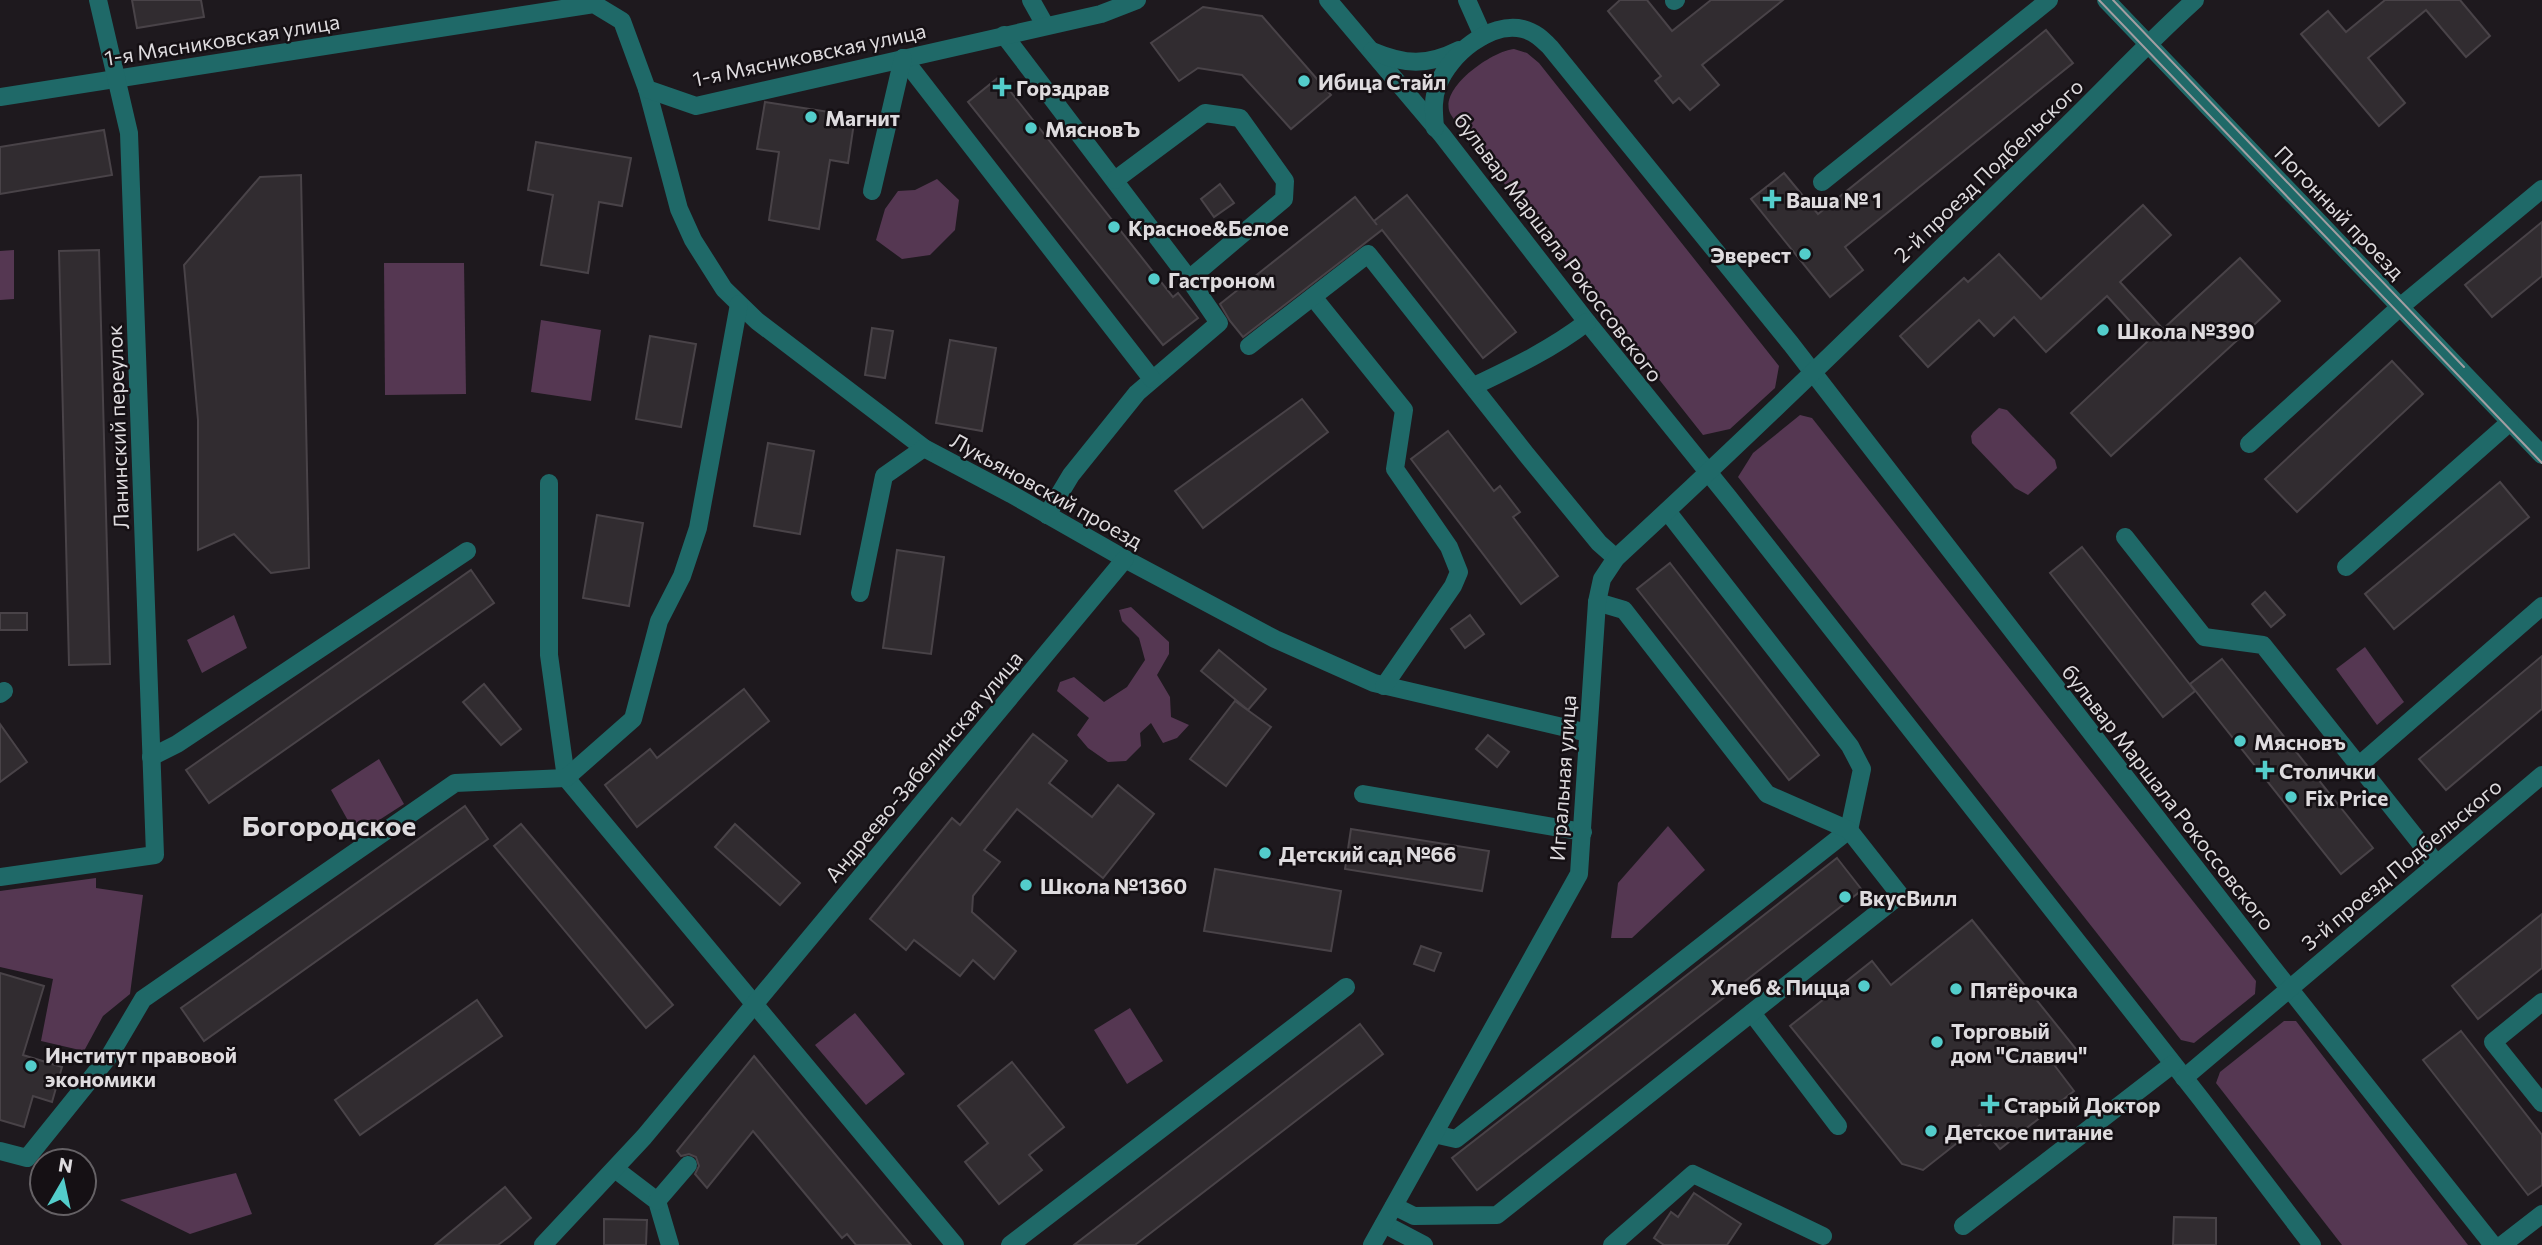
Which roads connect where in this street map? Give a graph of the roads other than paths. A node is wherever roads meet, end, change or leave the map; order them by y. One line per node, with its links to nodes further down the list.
1 (98, 0): 16 (street, Ланинский переулок)
2 (1031, 0): 9 (street)
3 (1137, 0): 9 (street, 1-я Мясниковская улица)
4 (1328, 0): 14 (street)
5 (1467, 0): 11 (street)
6 (2049, 0): 21 (street)
7 (2106, 0): 12 (street, Погонный проезд)
8 (2195, 0): 12 (street, 2-й проезд Подбельского)
9 (1045, 25): 10 (street, 1-я Мясниковская улица)
10 (1004, 35): 15 (street, 1-я Мясниковская улица); 20 (street)
11 (1483, 36): 13 (street, бульвар Маршала Рокоссовского); 30 (street, бульвар Маршала Рокоссовского)
12 (2147, 44): 27 (street, Погонный проезд); 30 (street, 2-й проезд Подбельского)
13 (1462, 49): 14 (street); 19 (street, бульвар Маршала Рокоссовского)
14 (1369, 50): 19 (street)
15 (903, 58): 17 (street, 1-я Мясниковская улица); 23 (street); 31 (street)
16 (115, 79): 17 (street, 1-я Мясниковская улица); 18 (street, 1-я Мясниковская улица); 51 (street, Ланинский переулок)
17 (647, 89): 26 (street, Лукьяновский проезд)
18 (0, 97)
19 (1435, 128): 28 (street, бульвар Маршала Рокоссовского)
20 (1115, 180): 24 (street); 24 (street)
21 (1822, 182)
22 (2542, 189): 27 (street)
23 (872, 191)
24 (1189, 279): 31 (street)
25 (1313, 297): 29 (street); 32 (street); 49 (street)
26 (739, 304): 35 (street, Лукьяновский проезд); 54 (street)
27 (2400, 307): 33 (street, Погонный проезд); 34 (street)
28 (1587, 322): 32 (street); 37 (street, бульвар Маршала Рокоссовского)
29 (1249, 346)
30 (1813, 373): 37 (street); 61 (street, бульвар Маршала Рокоссовского)
31 (1152, 380): 40 (street)
32 (1474, 386): 43 (street)
33 (2510, 422): 36 (street, Погонный проезд); 45 (street)
34 (2249, 444)
35 (924, 448): 40 (street, Лукьяновский проезд); 46 (street)
36 (2542, 455)
37 (1707, 474): 39 (street, Игральная улица); 65 (street, бульвар Маршала Рокоссовского)
38 (549, 483): 54 (street)
39 (1667, 511): 43 (street, Игральная улица); 56 (street)
40 (1048, 515): 44 (street, Лукьяновский проезд)
41 (2125, 537): 52 (street)
42 (467, 551): 51 (street)
43 (1616, 558): 47 (street, Игральная улица)
44 (1125, 559): 49 (street, Лукьяновский проезд); 63 (street, Андреево-Забелинская улица)
45 (2346, 567)
46 (860, 593)
47 (1597, 602): 50 (street, Игральная улица); 56 (street)
48 (2542, 606): 52 (street)
49 (1384, 686): 50 (street, Лукьяновский проезд)
50 (1588, 733): 57 (street, Игральная улица)
51 (151, 757): 59 (street, Ланинский переулок)
52 (2357, 766): 58 (street)
53 (2542, 775): 58 (street, 3-й проезд Подбельского)
54 (566, 778): 63 (street); 69 (street)
55 (1363, 794): 57 (street)
56 (1849, 830): 64 (street); 68 (street)
57 (1583, 832): 68 (street, Игральная улица)
58 (2436, 863): 61 (street, 3-й проезд Подбельского)
59 (0, 877)
60 (1346, 987): 81 (street)
61 (2289, 988): 65 (street, 3-й проезд Подбельского); 86 (street, бульвар Маршала Рокоссовского)
62 (2542, 1002): 66 (street)
63 (755, 1004): 71 (street, Андреево-Забелинская улица); 80 (street)
64 (1752, 1013): 67 (street); 73 (street)
65 (2178, 1071): 76 (street, 3-й проезд Подбельского); 85 (street, бульвар Маршала Рокоссовского)
66 (2542, 1103)
67 (1838, 1126)
68 (1434, 1134): 73 (street, Игральная улица)
69 (0, 1150)
70 (688, 1165): 72 (street)
71 (615, 1169): 72 (street); 78 (street, Андреево-Забелинская улица)
72 (657, 1201): 79 (street)
73 (1394, 1206): 75 (street, Игральная улица)
74 (2542, 1213): 87 (street)
75 (1384, 1224): 82 (street, Игральная улица); 83 (street)
76 (1963, 1226)
77 (1823, 1236): 84 (street)
78 (543, 1245)
79 (670, 1245)
80 (955, 1245)
81 (1010, 1245)
82 (1372, 1245)
83 (1424, 1245)
84 (1612, 1245)
85 (2312, 1245)
86 (2493, 1245)
87 (2502, 1245)

